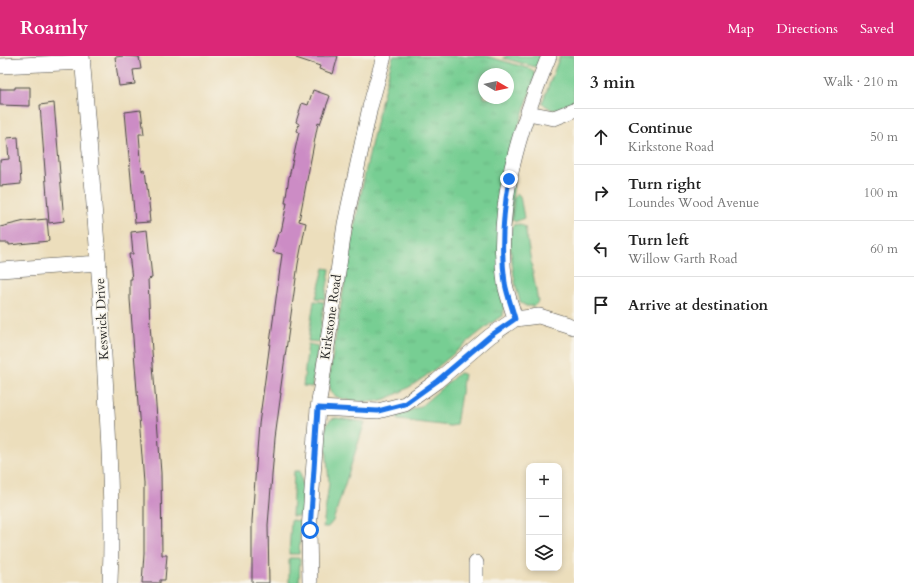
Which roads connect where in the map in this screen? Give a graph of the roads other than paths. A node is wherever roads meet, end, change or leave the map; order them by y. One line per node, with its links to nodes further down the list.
1 (384, 56): 11 (street, Kirkstone Road)
2 (549, 56): 6 (street)
3 (83, 59): 4 (street); 7 (street, Keswick Drive)
4 (0, 66)
5 (574, 110): 6 (street)
6 (528, 113): 9 (street)
7 (99, 263): 8 (street); 13 (street, Keswick Drive)
8 (0, 270)
9 (515, 319): 10 (street); 11 (street)
10 (574, 327)
11 (318, 408): 14 (street, Kirkstone Road)
12 (476, 563): 15 (street)
13 (110, 583)
14 (310, 583)
15 (476, 583)

